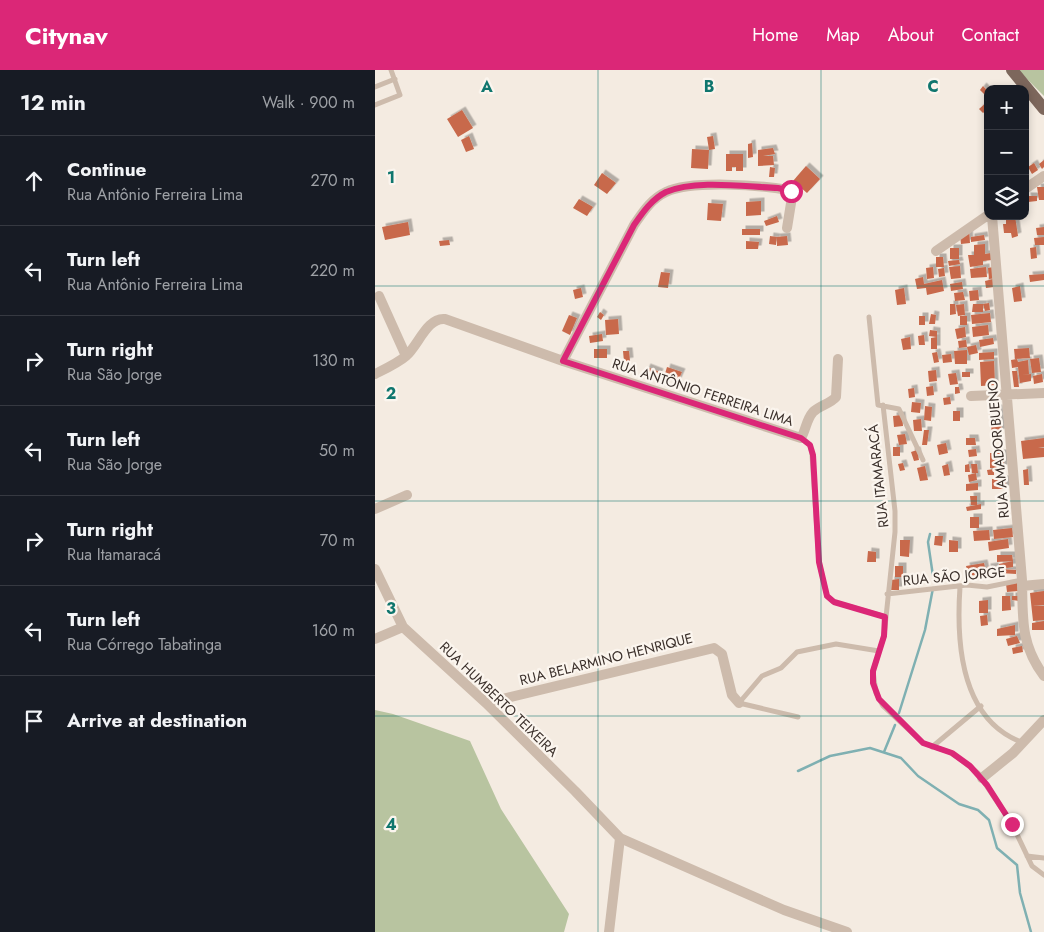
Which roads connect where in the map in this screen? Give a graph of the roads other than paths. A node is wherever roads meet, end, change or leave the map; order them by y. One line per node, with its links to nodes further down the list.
1 (391, 70): 3 (lane)
2 (1012, 70): 6 (main road)
3 (395, 79): 4 (lane); 5 (lane)
4 (375, 87)
5 (375, 105)
6 (1044, 109)
7 (1044, 176): 8 (street)
8 (1029, 185)
9 (984, 218): 12 (street)
10 (992, 220): 20 (street, RUA AMADOR BUENO)
11 (787, 228): 17 (street)
12 (936, 251)
13 (379, 296): 15 (street)
14 (869, 317): 22 (lane, RUA ITAMARACÁ)
15 (406, 356): 17 (street, RUA ANTÔNIO FERREIRA LIMA); 18 (street)
16 (838, 359): 23 (street, RUA ANTÔNIO FERREIRA LIMA)
17 (563, 361): 23 (street, RUA ANTÔNIO FERREIRA LIMA)
18 (375, 374)
19 (1044, 392): 20 (street)
20 (1007, 394): 21 (street); 28 (street, RUA AMADOR BUENO)
21 (971, 396)
22 (882, 406): 24 (lane); 31 (lane, RUA ITAMARACÁ)
23 (801, 438): 32 (lane)
24 (923, 460)
25 (407, 496): 26 (street)
26 (375, 509)
27 (375, 569): 33 (street, RUA HUMBERTO TEIXEIRA)
28 (1022, 583): 29 (street); 30 (lane, RUA SÃO JORGE); 36 (street, RUA AMADOR BUENO)
29 (1044, 584)
30 (959, 587): 31 (lane, RUA SÃO JORGE); 39 (lane)
31 (887, 594): 32 (lane, RUA ITAMARACÁ)
32 (885, 617): 35 (lane, RUA ITAMARACÁ)
33 (403, 627): 34 (street); 37 (street, RUA HUMBERTO TEIXEIRA)
34 (375, 639)
35 (879, 651): 38 (lane); 43 (lane, RUA ITAMARACÁ)
36 (1044, 676)
37 (486, 703): 38 (street, RUA BELARMINO HENRIQUE); 45 (street, RUA HUMBERTO TEIXEIRA)
38 (739, 703): 40 (lane)
39 (981, 706): 42 (lane); 43 (lane)
40 (798, 717)
41 (1044, 720): 42 (street)
42 (1024, 743): 44 (street)
43 (932, 747): 44 (lane)
44 (981, 778): 46 (lane)
45 (620, 838): 49 (street); 50 (street, RUA HUMBERTO TEIXEIRA)
46 (1027, 856): 47 (lane); 48 (lane)
47 (1044, 858)
48 (1044, 875)
49 (609, 932)
50 (847, 932)

